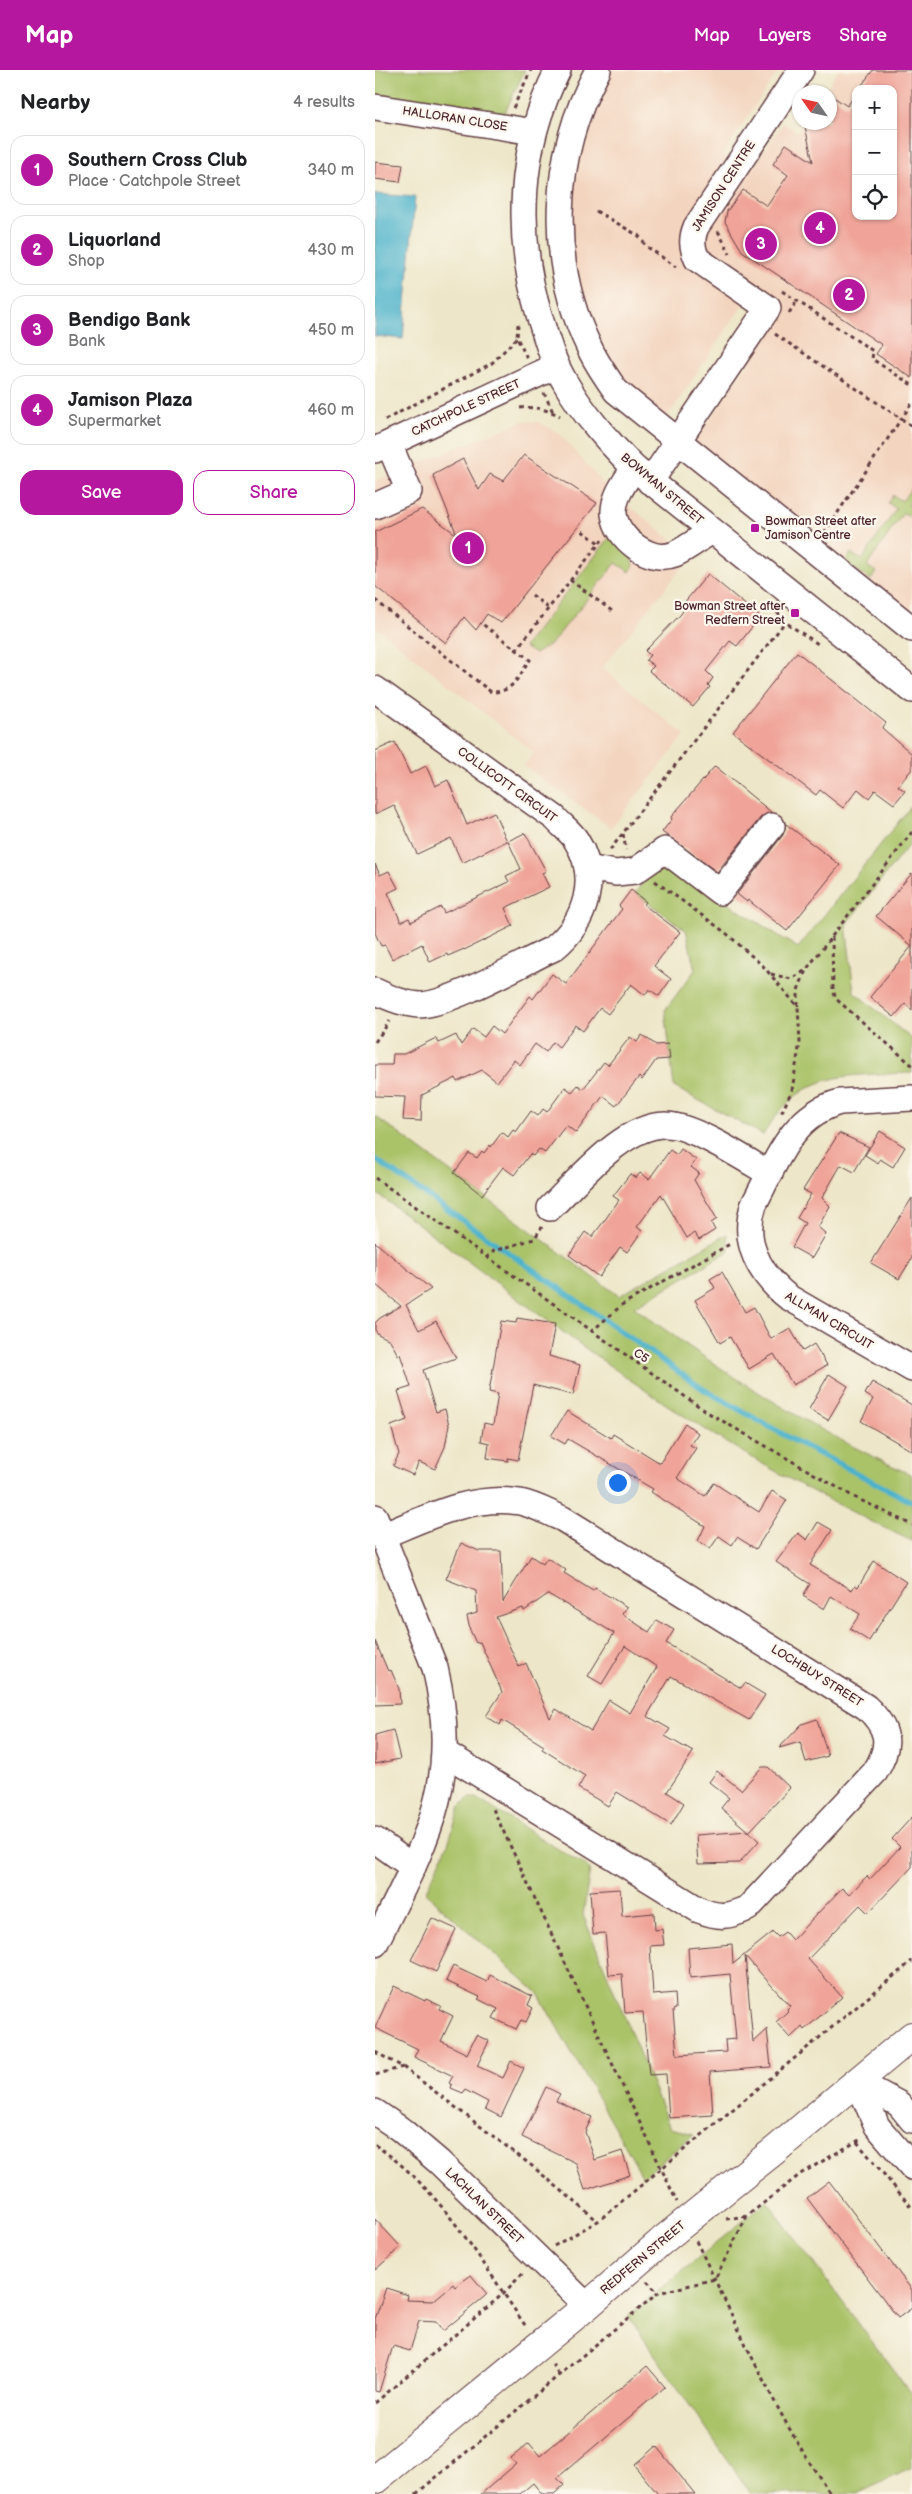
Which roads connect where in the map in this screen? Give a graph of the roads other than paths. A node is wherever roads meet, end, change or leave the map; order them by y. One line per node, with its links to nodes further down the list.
1 (558, 70): 5 (street, BOWMAN STREET)
2 (598, 70): 8 (street)
3 (801, 70): 8 (street, JAMISON CENTRE)
4 (375, 107): 5 (street, HALLORAN CLOSE)
5 (534, 132): 6 (street, BOWMAN STREET)
6 (556, 366): 7 (street, CATCHPOLE STREET); 9 (street, BOWMAN STREET)
7 (382, 438): 10 (street)
8 (678, 441): 9 (street, JAMISON CENTRE); 12 (street)
9 (642, 475): 11 (street, BOWMAN STREET); 11 (street, JAMISON CENTRE)
10 (375, 506)
11 (712, 531): 14 (street, BOWMAN STREET)
12 (912, 629)
13 (375, 690): 16 (street, COLLICOTT CIRCUIT)
14 (912, 690)
15 (772, 826): 16 (street)
16 (587, 868): 17 (street, COLLICOTT CIRCUIT)
17 (375, 991)
18 (912, 1098): 19 (street, ALLMAN CIRCUIT)
19 (770, 1174): 20 (street); 21 (street, ALLMAN CIRCUIT)
20 (550, 1208)
21 (910, 1364)
22 (379, 1526): 23 (street); 23 (street, LOCHBUY STREET)
23 (445, 1753): 25 (street)
24 (375, 1840): 25 (street)
25 (413, 1868): 26 (street)
26 (375, 1944)
27 (912, 2036): 28 (main road, REDFERN STREET)
28 (858, 2082): 30 (street); 31 (street); 32 (main road, REDFERN STREET, bridge)
29 (375, 2112): 32 (street, LACHLAN STREET)
30 (912, 2120)
31 (912, 2167)
32 (587, 2306): 33 (main road, REDFERN STREET)
33 (375, 2480)

